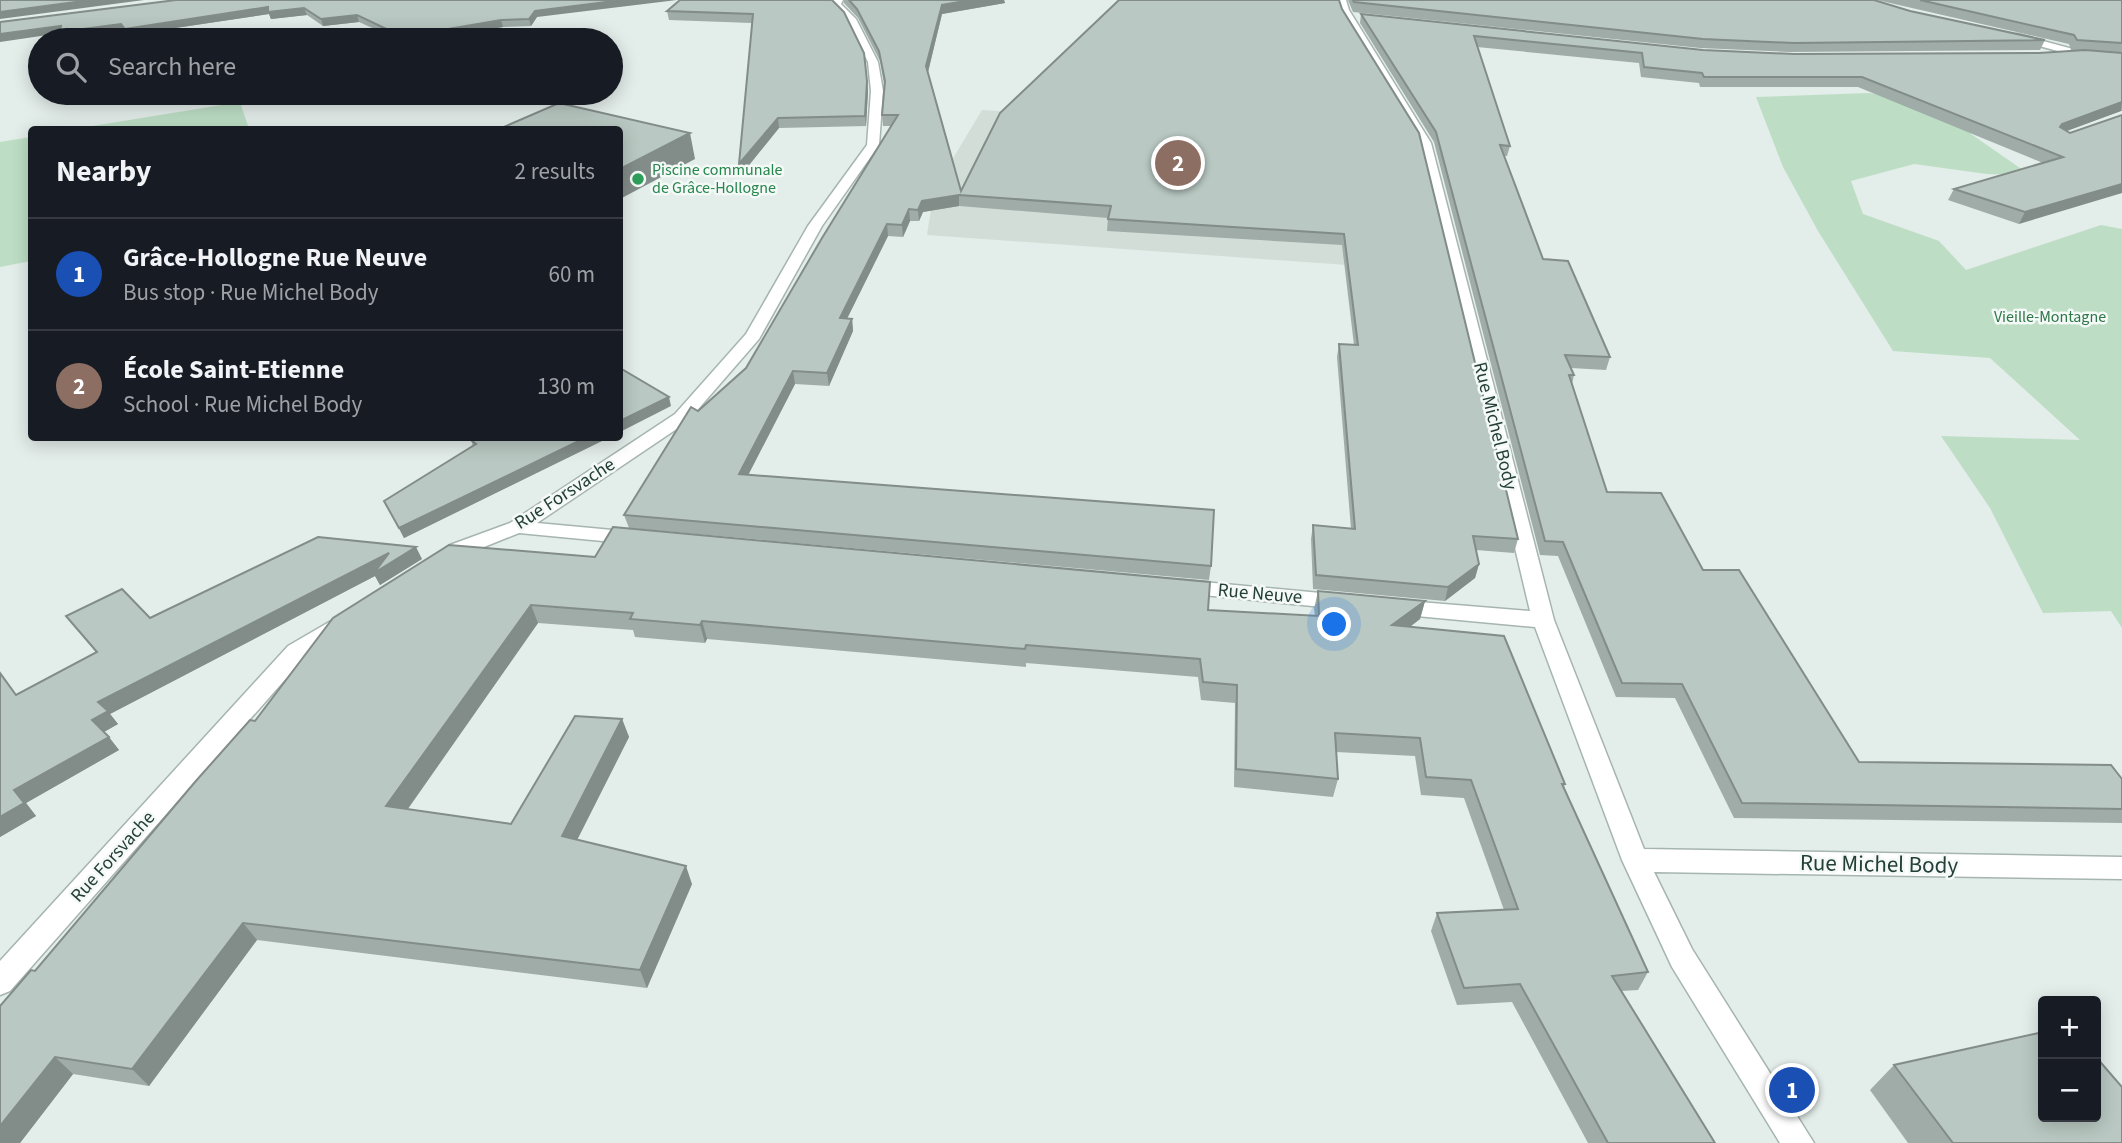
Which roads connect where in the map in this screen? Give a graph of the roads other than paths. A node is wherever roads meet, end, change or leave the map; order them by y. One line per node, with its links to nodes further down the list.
1 (838, 0): 5 (street, Rue Forsvache)
2 (1350, 12): 10 (street, Rue Michel Body)
3 (2005, 35): 4 (street)
4 (2046, 57)
5 (517, 527): 6 (street); 7 (street, Rue Forsvache)
6 (655, 540)
7 (423, 572)
8 (1154, 585): 10 (street, Rue Neuve)
9 (365, 608): 13 (street, Rue Forsvache)
10 (1543, 620): 11 (street, Rue Michel Body)
11 (1635, 860): 12 (street, Rue Michel Body); 14 (street, Rue Michel Body)
12 (2122, 868)
13 (0, 982)
14 (1798, 1143)

